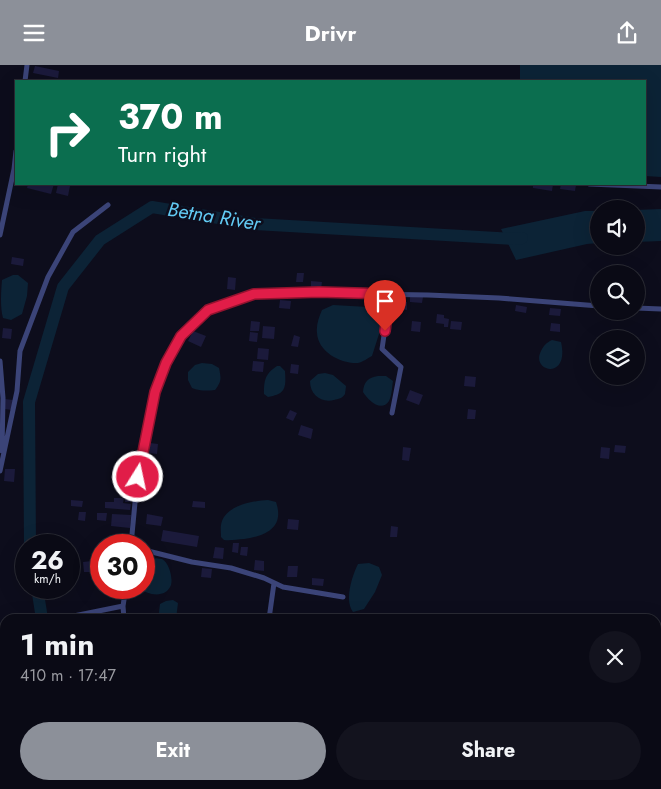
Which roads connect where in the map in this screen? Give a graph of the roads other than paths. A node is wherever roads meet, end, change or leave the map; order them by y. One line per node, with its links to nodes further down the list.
1 (27, 65): 2 (street)
2 (25, 80)
3 (15, 160): 7 (street)
4 (613, 185): 5 (street)
5 (661, 187)
6 (108, 205): 15 (street)
7 (0, 235)
8 (390, 294): 9 (street); 13 (street); 16 (street)
9 (590, 305)
10 (645, 308): 11 (street)
11 (661, 309)
12 (0, 361): 14 (street)
13 (392, 413)
14 (1, 438): 15 (street)
15 (1, 468)
16 (132, 534)
17 (155, 553): 18 (street)
18 (274, 583): 19 (street); 24 (street)
19 (343, 597)
20 (124, 599): 21 (street)
21 (123, 606): 22 (street); 23 (street)
22 (83, 614)
23 (124, 614)
24 (270, 614)

